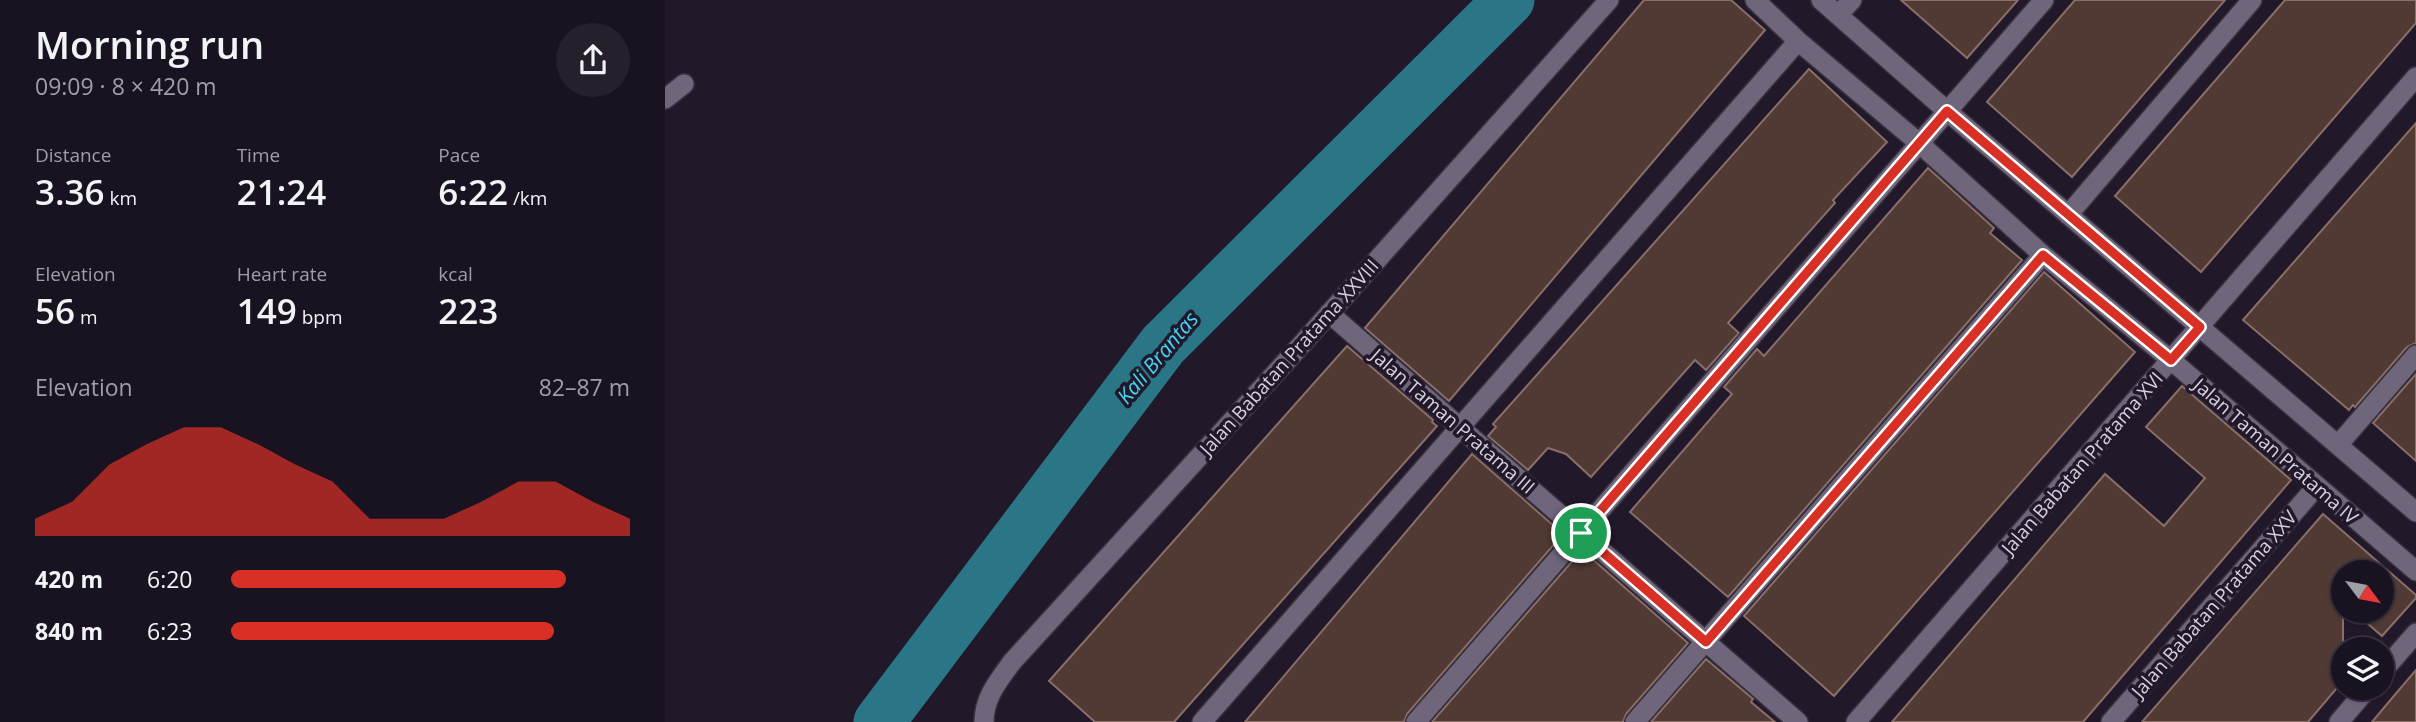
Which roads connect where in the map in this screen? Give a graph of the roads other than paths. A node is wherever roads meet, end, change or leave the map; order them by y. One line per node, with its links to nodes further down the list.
1 (1609, 0): 16 (street, Jalan Babatan Pratama XXVIII)
2 (1755, 0): 8 (street, Jalan Taman Pratama IV)
3 (1821, 0): 7 (street)
4 (1852, 0): 7 (street)
5 (2044, 0): 12 (street)
6 (2252, 0): 14 (street)
7 (1838, 15): 12 (street)
8 (1798, 41): 13 (street, Jalan Taman Pratama IV); 20 (street)
9 (2416, 77): 17 (street, Jalan Babatan Pratama XVI)
10 (684, 83): 11 (street)
11 (665, 99)
12 (1947, 111): 13 (street); 14 (street)
13 (1919, 144): 15 (street, Jalan Taman Pratama IV); 24 (street)
14 (2068, 215): 17 (street)
15 (2043, 255): 19 (street, Jalan Taman Pratama IV); 27 (street)
16 (1329, 313): 20 (street, Jalan Taman Pratama III); 30 (street, Jalan Babatan Pratama XXVIII)
17 (2200, 327): 19 (street, Jalan Babatan Pratama XVI); 21 (street)
18 (2416, 355): 21 (street)
19 (2171, 360): 22 (street, Jalan Taman Pratama IV); 35 (street, Jalan Babatan Pratama XVI)
20 (1461, 428): 24 (street, Jalan Taman Pratama III); 31 (street)
21 (2338, 445): 23 (street)
22 (2317, 486): 25 (street, Jalan Taman Pratama IV); 36 (street, Jalan Babatan Pratama XXV)
23 (2416, 512)
24 (1581, 533): 27 (street, Jalan Taman Pratama III); 32 (street)
25 (2416, 571)
26 (2416, 633): 28 (street)
27 (1706, 642): 33 (street); 34 (street, Jalan Taman Pratama III)
28 (2394, 658)
29 (2358, 700): 37 (street)
30 (984, 722)
31 (1202, 722)
32 (1416, 722)
33 (1635, 722)
34 (1797, 722)
35 (1856, 722)
36 (2111, 722)
37 (2339, 722)

